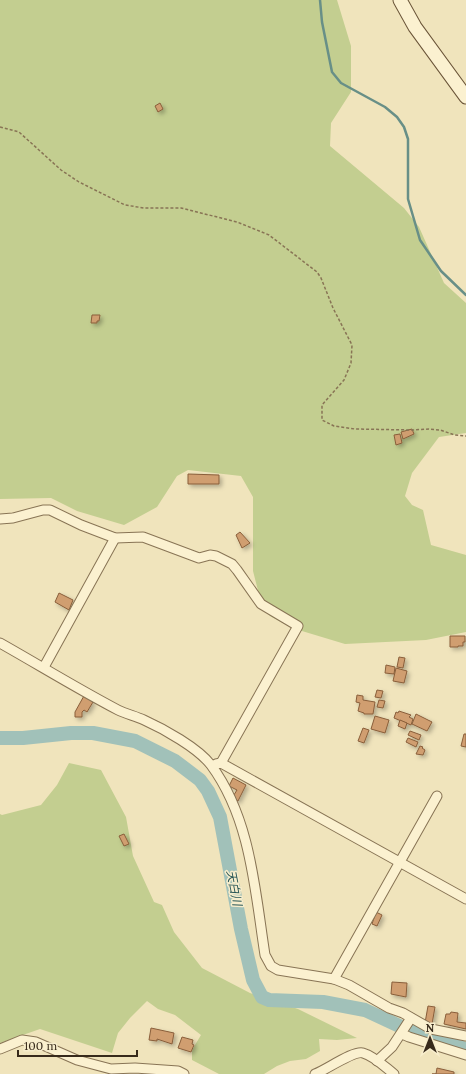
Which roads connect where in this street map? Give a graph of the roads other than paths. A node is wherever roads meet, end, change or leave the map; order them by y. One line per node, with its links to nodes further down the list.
1 (400, 0): 2 (main road)
2 (466, 97)
3 (0, 519): 4 (street)
4 (115, 538): 6 (street); 7 (street)
5 (0, 643): 6 (street)
6 (44, 668): 8 (street)
7 (221, 763): 8 (street); 10 (street)
8 (211, 765): 12 (street)
9 (437, 796): 10 (street)
10 (400, 862): 11 (street); 12 (street)
11 (466, 899)
12 (334, 978): 13 (street)
13 (411, 1018): 14 (street); 15 (street)
14 (402, 1034): 17 (street); 18 (street)
15 (466, 1036)
16 (0, 1049): 19 (street)
17 (466, 1055)
18 (377, 1062): 20 (street); 21 (street)
19 (184, 1074)
20 (315, 1074)
21 (394, 1074)

